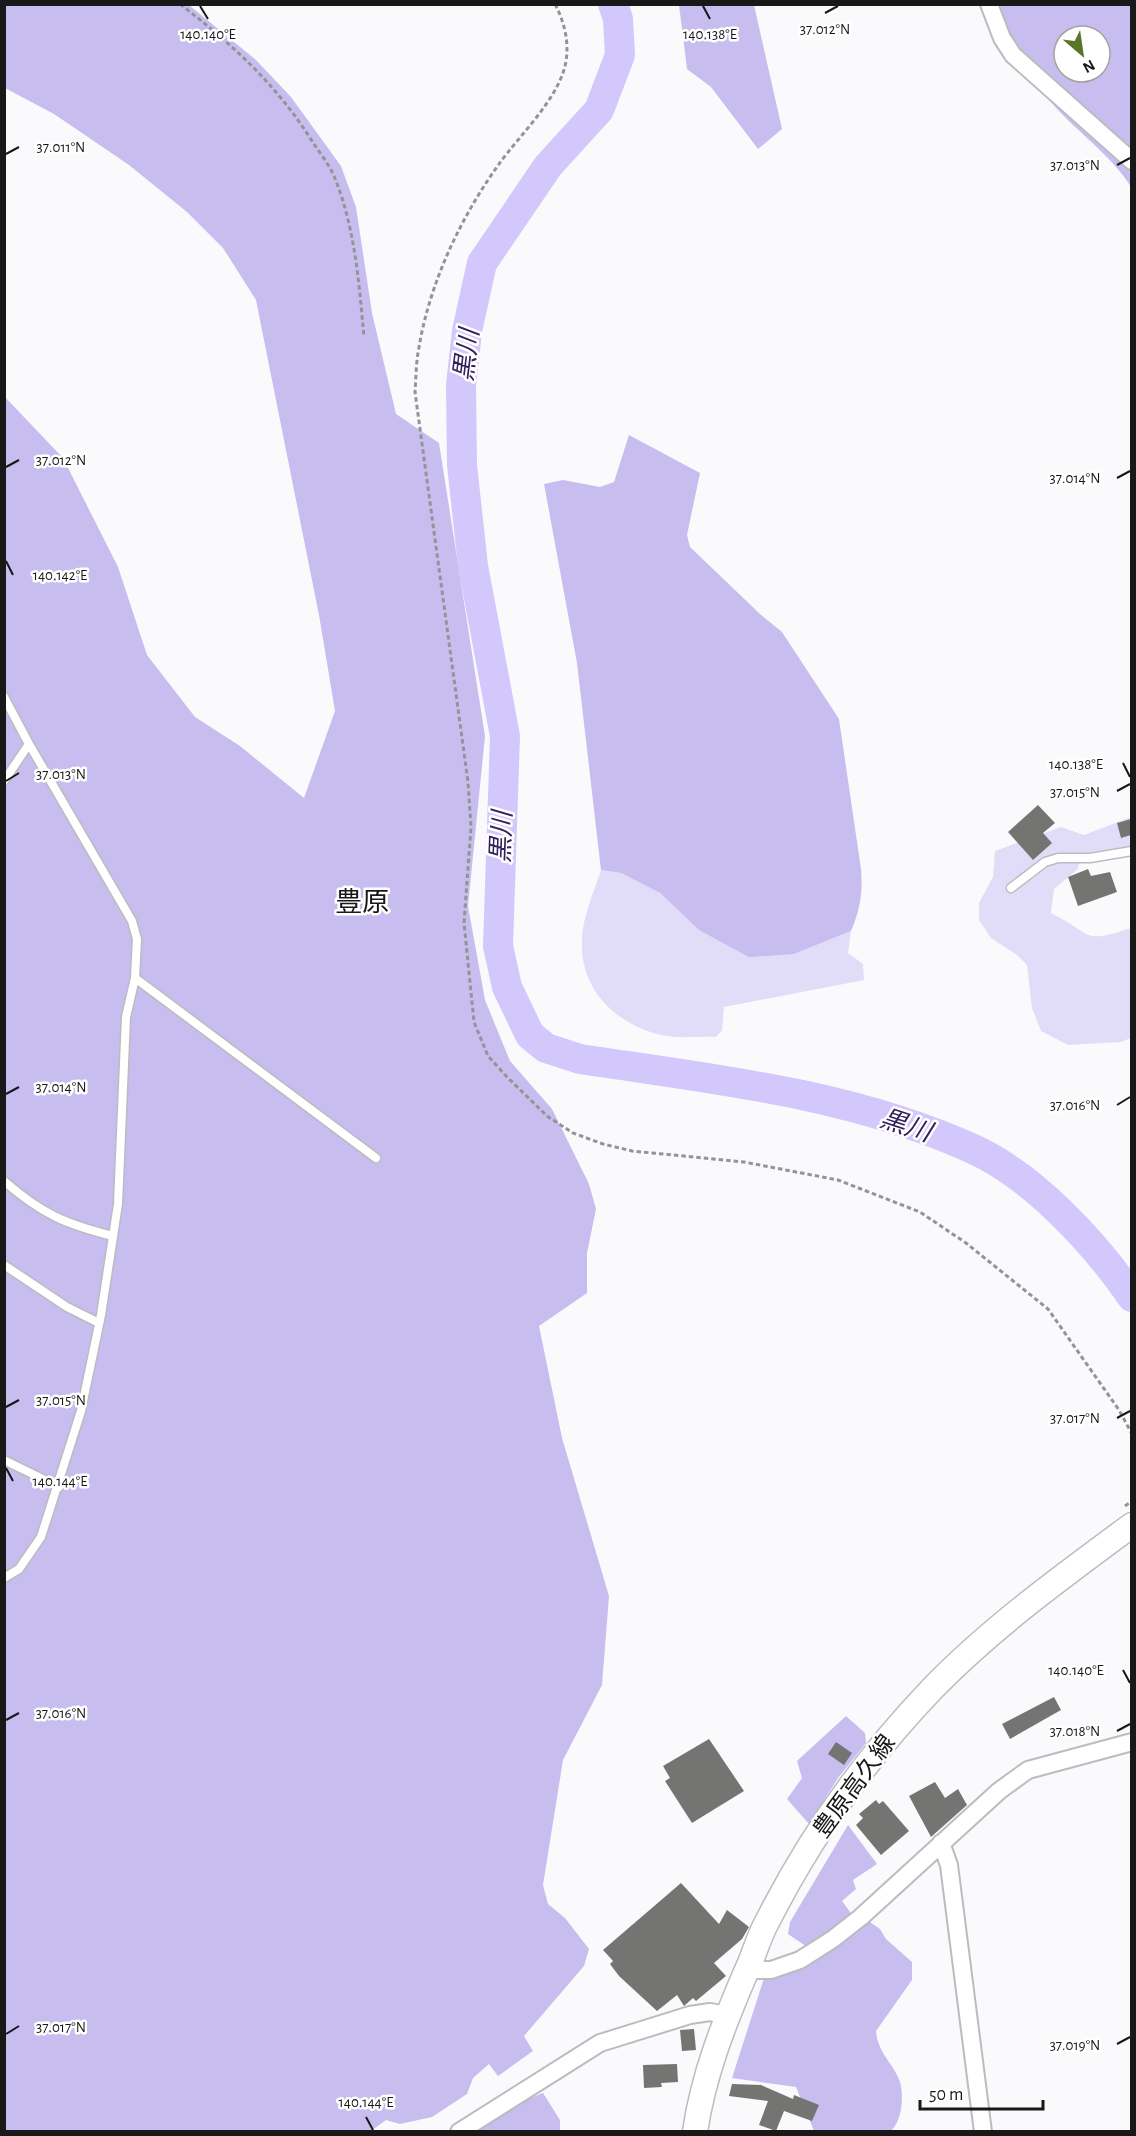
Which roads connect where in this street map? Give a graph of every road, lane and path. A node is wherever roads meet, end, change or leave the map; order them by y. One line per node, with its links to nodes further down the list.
1 (180, 4): 5 (path)
2 (555, 4): 17 (path)
3 (989, 4): 4 (street)
4 (1131, 161)
5 (364, 337)
6 (4, 697): 7 (lane)
7 (29, 744): 8 (lane); 11 (lane)
8 (4, 781)
9 (1131, 851): 10 (lane)
10 (1011, 888)
11 (135, 978): 12 (lane); 14 (lane)
12 (376, 1158)
13 (4, 1181): 14 (lane)
14 (112, 1236): 16 (lane)
15 (4, 1265): 16 (lane)
16 (99, 1323): 19 (lane)
17 (1131, 1434)
18 (4, 1460): 19 (lane)
19 (59, 1486): 21 (lane)
20 (1131, 1525): 24 (main road, 豊原高久線)
21 (4, 1578)
22 (1131, 1742): 23 (street)
23 (941, 1843): 24 (street); 28 (street)
24 (747, 1970): 25 (main road, 豊原高久線)
25 (727, 2015): 26 (street); 27 (main road, 豊原高久線)
26 (459, 2132)
27 (695, 2132)
28 (982, 2132)

